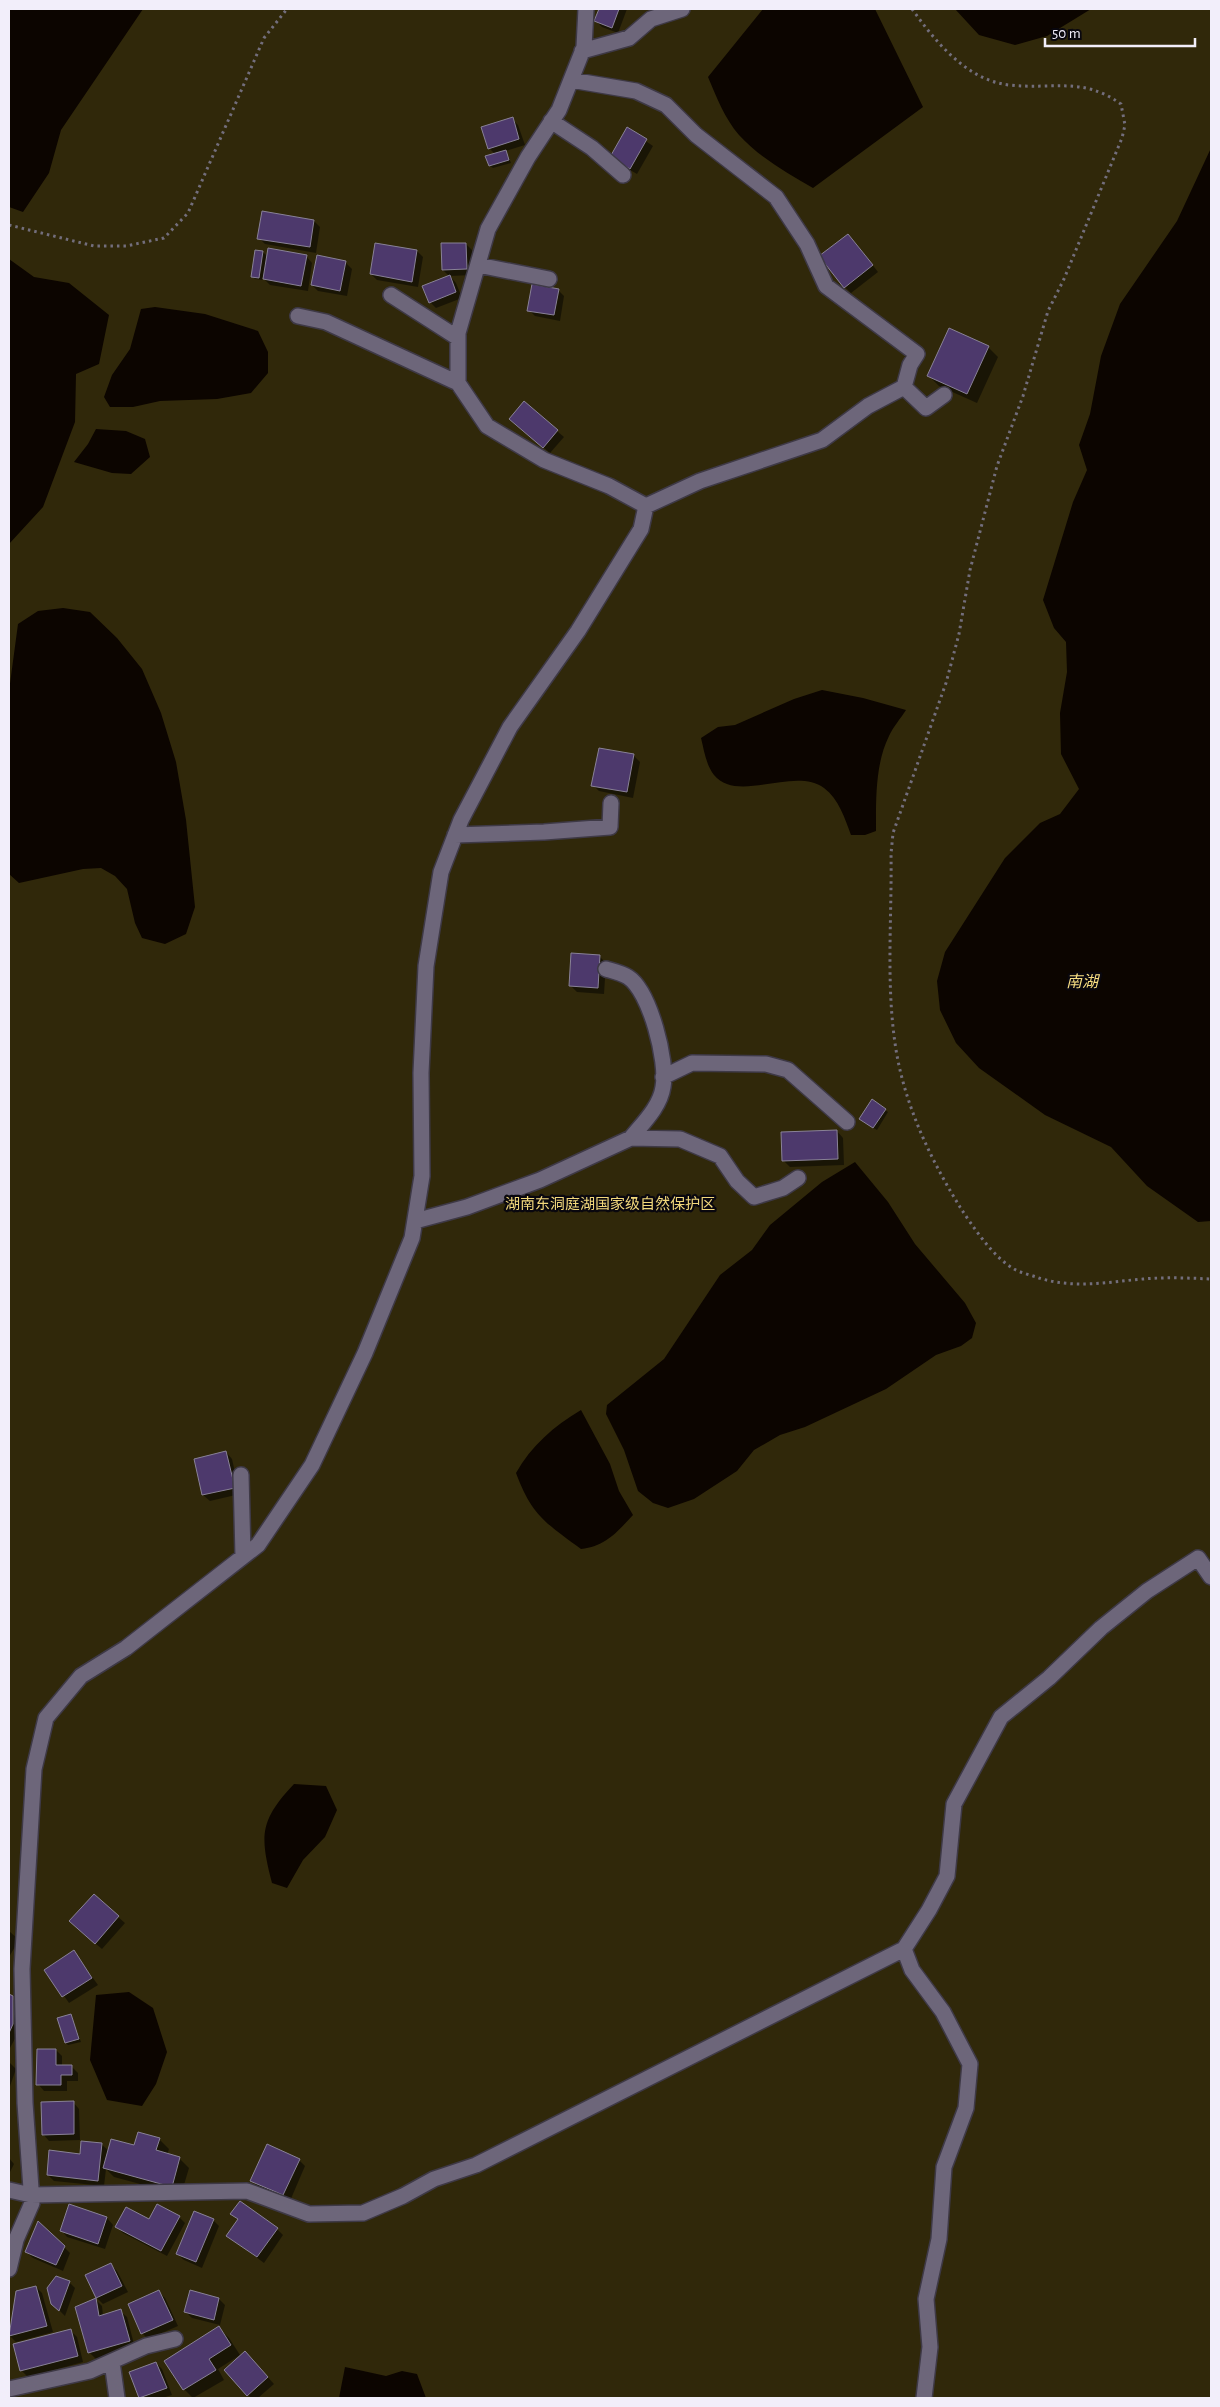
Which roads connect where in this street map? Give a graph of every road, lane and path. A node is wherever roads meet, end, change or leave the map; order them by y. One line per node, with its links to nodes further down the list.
1 (288, 9): 9 (path)
2 (586, 9): 5 (street)
3 (682, 9): 5 (street)
4 (912, 9): 27 (path)
5 (582, 51): 6 (street)
6 (571, 80): 7 (street); 16 (street)
7 (552, 121): 8 (street); 10 (street)
8 (623, 175)
9 (9, 225)
10 (478, 265): 11 (street); 14 (street)
11 (550, 279)
12 (391, 295): 14 (street)
13 (298, 316): 15 (street)
14 (458, 338): 15 (street)
15 (458, 382): 18 (street)
16 (904, 388): 17 (street); 18 (street)
17 (944, 395)
18 (646, 506): 20 (street)
19 (611, 804): 20 (street)
20 (455, 835): 26 (street)
21 (606, 969): 22 (street)
22 (663, 1076): 23 (street); 24 (street)
23 (847, 1122)
24 (631, 1138): 25 (street); 26 (street)
25 (798, 1178)
26 (415, 1221): 29 (street)
27 (1211, 1280)
28 (241, 1475): 29 (street)
29 (243, 1556): 33 (street)
30 (1211, 1577): 31 (street)
31 (904, 1949): 33 (street); 39 (street)
32 (9, 2190): 33 (street)
33 (31, 2195): 34 (street)
34 (9, 2269)
35 (175, 2339): 36 (street)
36 (112, 2362): 37 (street); 38 (street)
37 (9, 2389)
38 (117, 2398)
39 (924, 2398)

